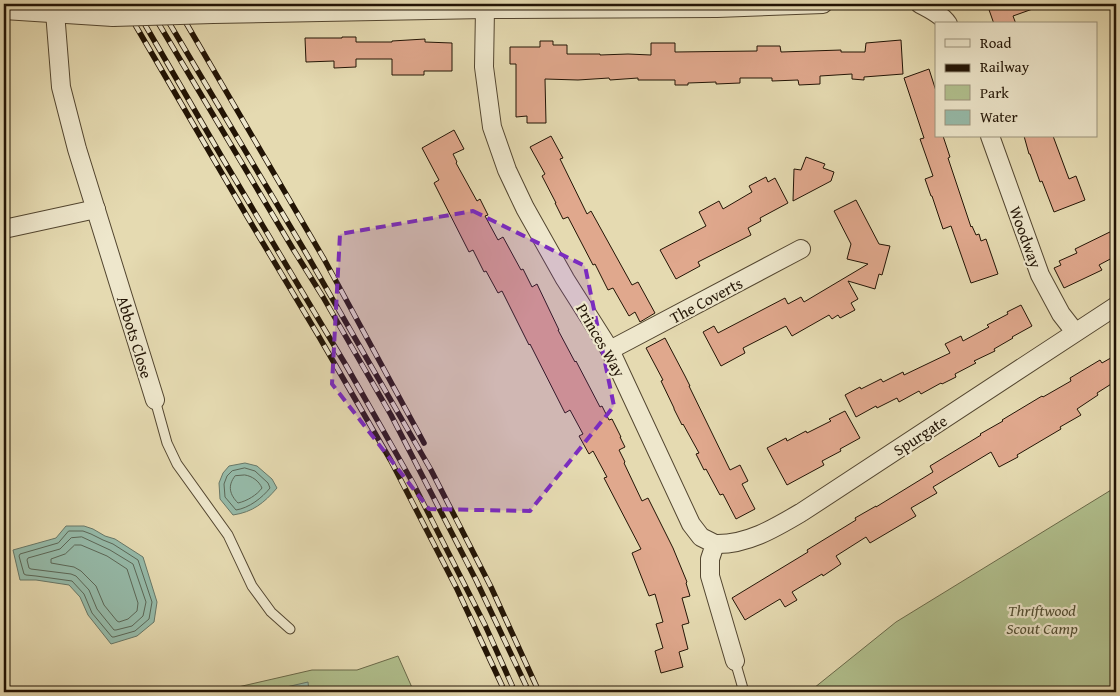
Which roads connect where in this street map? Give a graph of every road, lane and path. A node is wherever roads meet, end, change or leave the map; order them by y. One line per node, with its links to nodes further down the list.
1 (823, 4): 3 (street)
2 (920, 4): 7 (street)
3 (487, 7): 4 (street); 14 (street, Princes Way)
4 (253, 8): 6 (street, bridge)
5 (4, 10): 6 (street)
6 (55, 12): 9 (street, Abbots Close)
7 (947, 22)
8 (991, 138): 13 (street, Woodway)
9 (96, 209): 10 (street); 15 (street, Abbots Close)
10 (4, 229)
11 (801, 249): 14 (street, The Coverts)
12 (1116, 306): 13 (street, Spurgate)
13 (1075, 332): 16 (street, Spurgate)
14 (610, 350): 16 (street, Princes Way)
15 (154, 400): 17 (lane, Abbots Close)
16 (715, 544): 18 (street)
17 (290, 629)
18 (735, 660): 19 (lane)
19 (744, 692)

